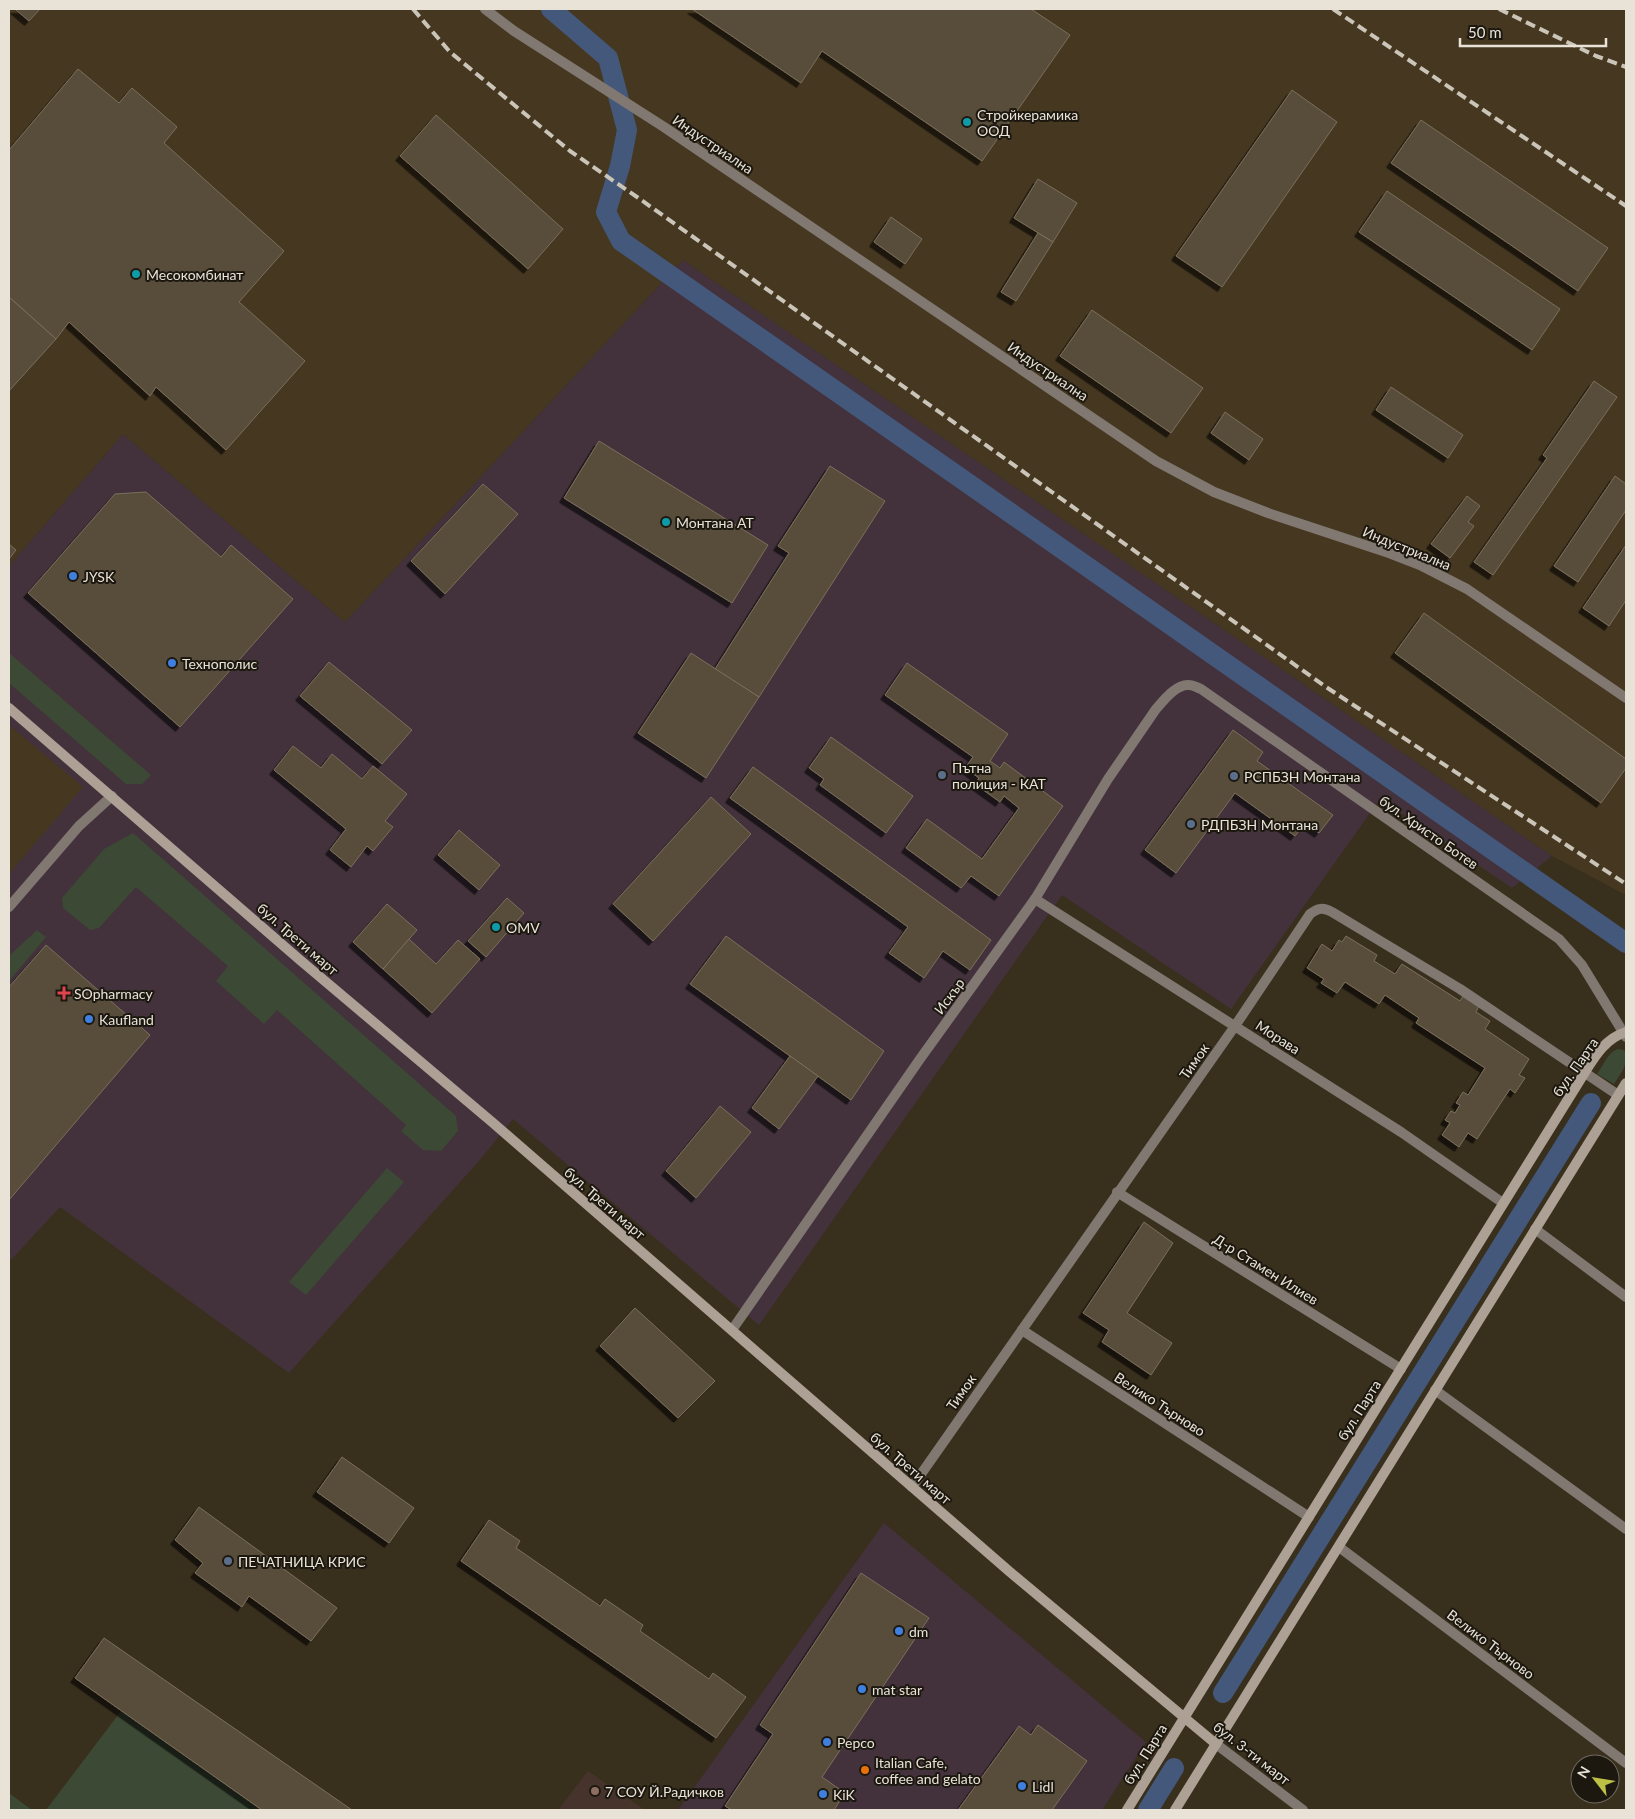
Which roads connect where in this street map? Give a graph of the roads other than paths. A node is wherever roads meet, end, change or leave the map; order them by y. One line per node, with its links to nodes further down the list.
1 (485, 9): 3 (street, Индустриална)
2 (1189, 685): 6 (street, Искър); 9 (street, бул. Христо Ботев)
3 (1626, 698)
4 (9, 708): 5 (main road, бул. Трети март)
5 (112, 796): 7 (street); 17 (main road, бул. Трети март)
6 (1035, 899): 8 (street, Морава); 17 (street, Искър)
7 (9, 907)
8 (1235, 1026): 10 (street, Тимок); 13 (street, Тимок); 14 (street, Морава)
9 (1625, 1034): 10 (main road, бул. Парта)
10 (1584, 1072): 12 (street); 14 (main road, бул. Парта)
11 (1626, 1083): 12 (main road)
12 (1618, 1095): 15 (main road)
13 (1117, 1192): 18 (street, Тимок); 19 (street, Д-р Стамен Илиев)
14 (1503, 1203): 19 (main road, бул. Парта)
15 (1535, 1229): 16 (street); 20 (main road)
16 (1626, 1297)
17 (732, 1330): 21 (main road, бул. Трети март)
18 (1022, 1330): 21 (street, Тимок); 22 (street, Велико Търново)
19 (1401, 1369): 22 (main road, бул. Парта)
20 (1435, 1390): 23 (street); 24 (main road)
21 (912, 1487): 25 (main road, бул. Трети март)
22 (1309, 1516): 25 (main road, бул. Парта)
23 (1626, 1529)
24 (1339, 1546): 26 (main road); 27 (street, Велико Търново)
25 (1184, 1718): 26 (main road, бул. 3-ти март); 28 (main road, бул. Парта)
26 (1216, 1744): 29 (main road); 30 (street, бул. 3-ти март)
27 (1626, 1763)
28 (1127, 1810)
29 (1174, 1810)
30 (1303, 1810)

